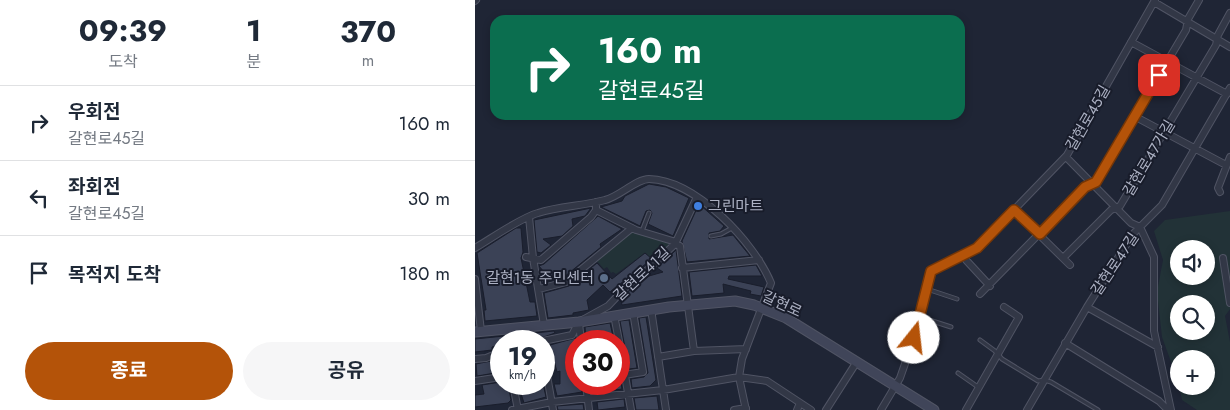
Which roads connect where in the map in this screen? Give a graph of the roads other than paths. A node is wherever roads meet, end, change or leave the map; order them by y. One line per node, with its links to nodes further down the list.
1 (1199, 0): 4 (street)
2 (1155, 1): 4 (street, 갈현로45길); 6 (street, 갈현로45길)
3 (1230, 14): 5 (street, 갈현로47가길)
4 (1187, 23): 5 (street, 갈현로45길); 8 (street)
5 (1217, 39): 7 (street, 갈현로45길); 9 (street, 갈현로47가길)
6 (1131, 42): 8 (street); 14 (street, 갈현로45길)
7 (1230, 47)
8 (1167, 62): 9 (street); 11 (street)
9 (1197, 78): 10 (street); 12 (street, 갈현로47가길)
10 (1228, 91): 13 (street, 갈현로47길)
11 (1134, 116): 12 (street); 17 (street)
12 (1165, 132): 13 (street); 21 (street, 갈현로47가길)
13 (1195, 149): 16 (street); 27 (street, 갈현로47길)
14 (1066, 157): 17 (street); 23 (street, 갈현로45길)
15 (1230, 157): 16 (street)
16 (1226, 165): 18 (street)
17 (1092, 184): 21 (street); 30 (street)
18 (1221, 192)
19 (698, 198): 20 (street); 26 (street); 32 (street, 갈현로41길)
20 (596, 202): 22 (street); 25 (street)
21 (1117, 208): 27 (street); 36 (street, 갈현로47가길)
22 (596, 210): 28 (street, 갈현로41길); 35 (street)
23 (1014, 210): 30 (street); 34 (street, 갈현로45길)
24 (649, 213): 29 (lane)
25 (529, 217): 33 (street); 35 (street)
26 (731, 226): 31 (lane); 38 (street)
27 (1140, 227): 51 (street, 갈현로47길); 65 (street)
28 (632, 228): 29 (street, 갈현로41길); 43 (street)
29 (641, 232): 32 (street, 갈현로41길)
30 (1040, 234): 36 (street); 42 (street)
31 (711, 236)
32 (676, 243): 40 (street); 56 (street, 갈현로41길)
33 (475, 248)
34 (965, 255): 42 (street); 44 (street, 갈현로45길)
35 (529, 258): 43 (street)
36 (1063, 258): 39 (street)
37 (1223, 258): 47 (street)
38 (759, 260): 40 (street); 49 (street)
39 (1070, 265)
40 (682, 268): 48 (street)
41 (475, 279): 61 (street)
42 (990, 286): 45 (street)
43 (539, 289): 57 (street)
44 (927, 289): 46 (lane); 55 (street, 갈현로45길)
45 (980, 294)
46 (957, 299)
47 (1230, 303)
48 (687, 305): 49 (main road, 갈현로); 52 (main road, 갈현로); 67 (street)
49 (763, 307): 66 (street); 72 (main road, 갈현로)
50 (1004, 307): 68 (street)
51 (1087, 307): 64 (street, 갈현로47길); 65 (street, 갈현로47길)
52 (651, 309): 53 (main road, 갈현로); 70 (street)
53 (633, 312): 54 (main road, 갈현로); 74 (street)
54 (614, 314): 56 (main road, 갈현로); 60 (street)
55 (920, 317): 58 (lane); 79 (street, 갈현로45길)
56 (579, 322): 57 (main road, 갈현로); 59 (street); 62 (street, 갈현로41길)
57 (544, 325): 61 (main road, 갈현로)
58 (951, 327)
59 (580, 330)
60 (617, 330)
61 (478, 331)
62 (555, 339)
63 (980, 340): 68 (lane)
64 (1065, 343): 77 (street, 갈현로47길); 107 (street)
65 (1158, 347): 107 (street)
66 (746, 349): 67 (street); 75 (street)
67 (694, 351): 70 (street)
68 (998, 354): 77 (lane); 80 (street)
69 (490, 356): 71 (street)
70 (659, 357): 81 (street)
71 (475, 359)
72 (856, 362): 79 (main road, 갈현로); 101 (street)
73 (958, 373): 80 (lane)
74 (630, 374)
75 (739, 377): 81 (street); 90 (street); 91 (street)
76 (490, 379): 78 (street)
77 (1044, 380): 105 (street, 갈현로47길); 106 (lane)
78 (475, 381)
79 (895, 386): 102 (street); 103 (main road, 갈현로)
80 (979, 387): 104 (street)
81 (663, 390): 82 (street); 97 (street)
82 (630, 393)
83 (515, 395): 93 (street)
84 (551, 395): 89 (street)
85 (587, 395): 88 (street)
86 (612, 395): 88 (street)
87 (629, 395): 96 (street)
88 (587, 398): 89 (street); 95 (street)
89 (552, 402): 93 (street); 94 (street)
90 (800, 403): 99 (street); 100 (street)
91 (746, 409): 98 (street)
92 (512, 410): 93 (street)
93 (518, 410)
94 (553, 410)
95 (589, 410)
96 (631, 410)
97 (666, 410)
98 (734, 410)
99 (797, 410)
100 (811, 410)
101 (826, 410)
102 (881, 410)
103 (934, 410)
104 (966, 410)
105 (1027, 410)
106 (1098, 410)
107 (1170, 410)

